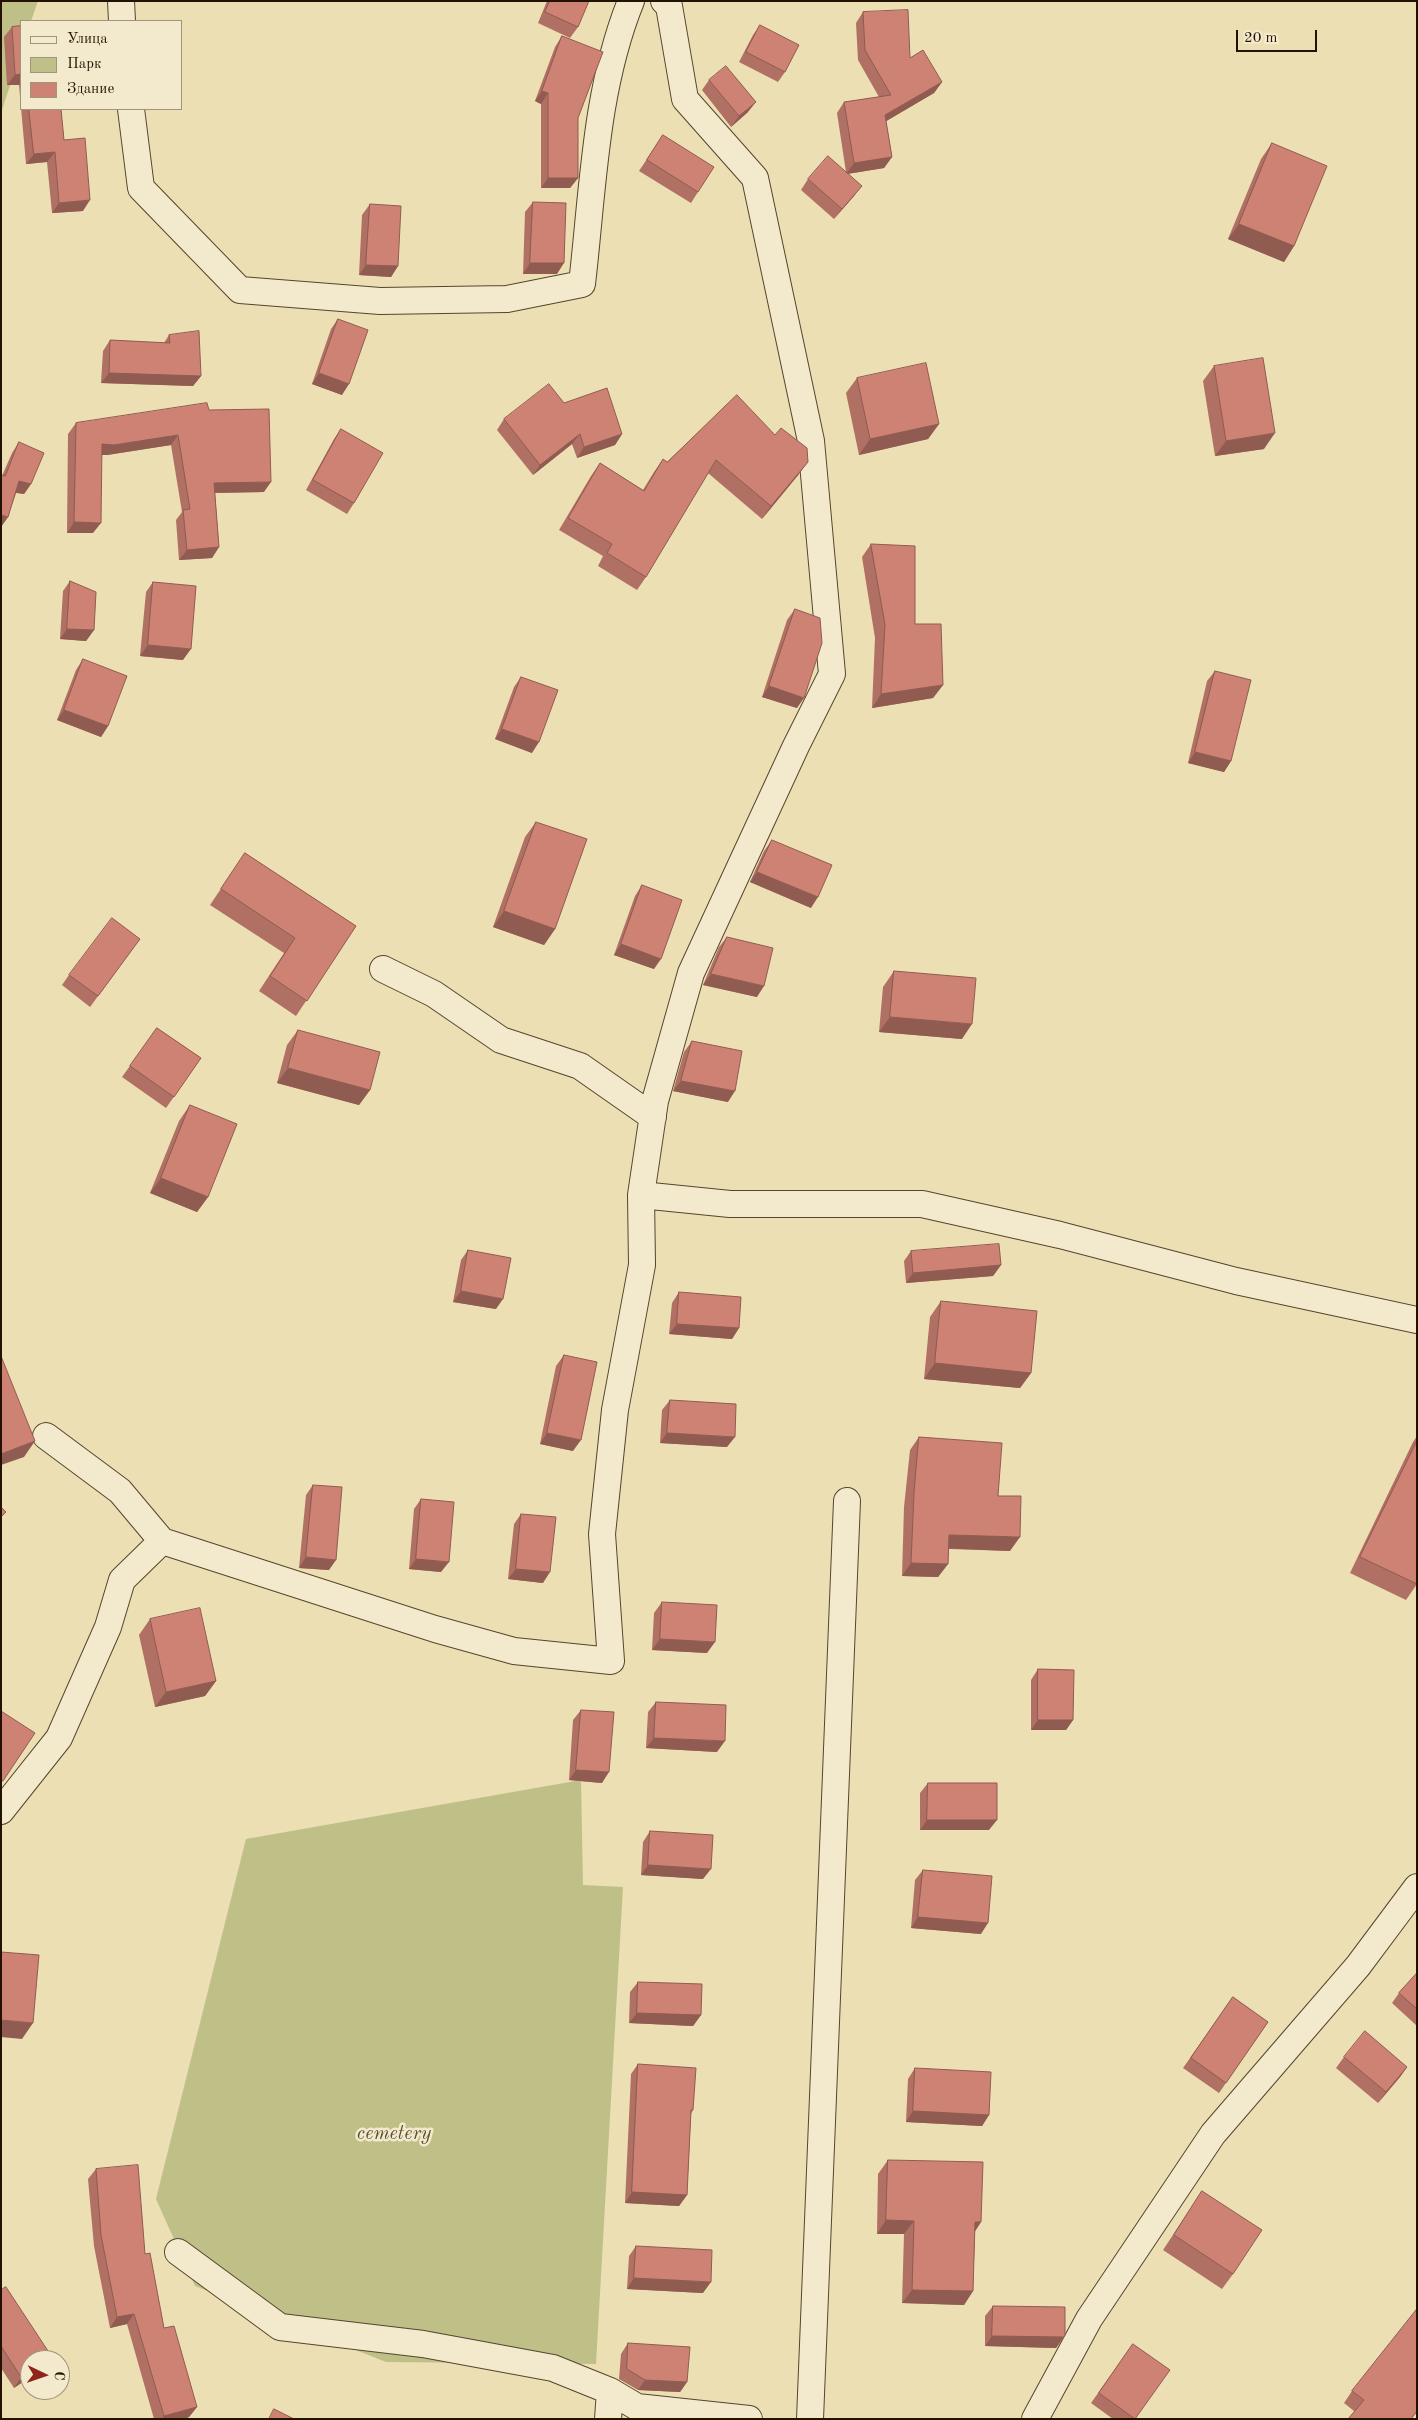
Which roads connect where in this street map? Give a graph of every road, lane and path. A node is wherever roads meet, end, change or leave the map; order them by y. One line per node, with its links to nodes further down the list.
1 (121, 1): 4 (street)
2 (631, 1): 5 (street)
3 (664, 1): 7 (street)
4 (122, 20)
5 (131, 110)
6 (383, 969): 7 (street)
7 (653, 1117): 8 (street)
8 (641, 1195): 9 (street); 12 (street)
9 (1417, 1320)
10 (46, 1436): 12 (street)
11 (847, 1501): 19 (street)
12 (162, 1541): 13 (street)
13 (1, 1811)
14 (1417, 1887): 20 (street)
15 (178, 2252): 16 (street)
16 (610, 2391): 17 (street); 18 (street)
17 (608, 2419)
18 (749, 2419)
19 (810, 2419)
20 (1035, 2419)

